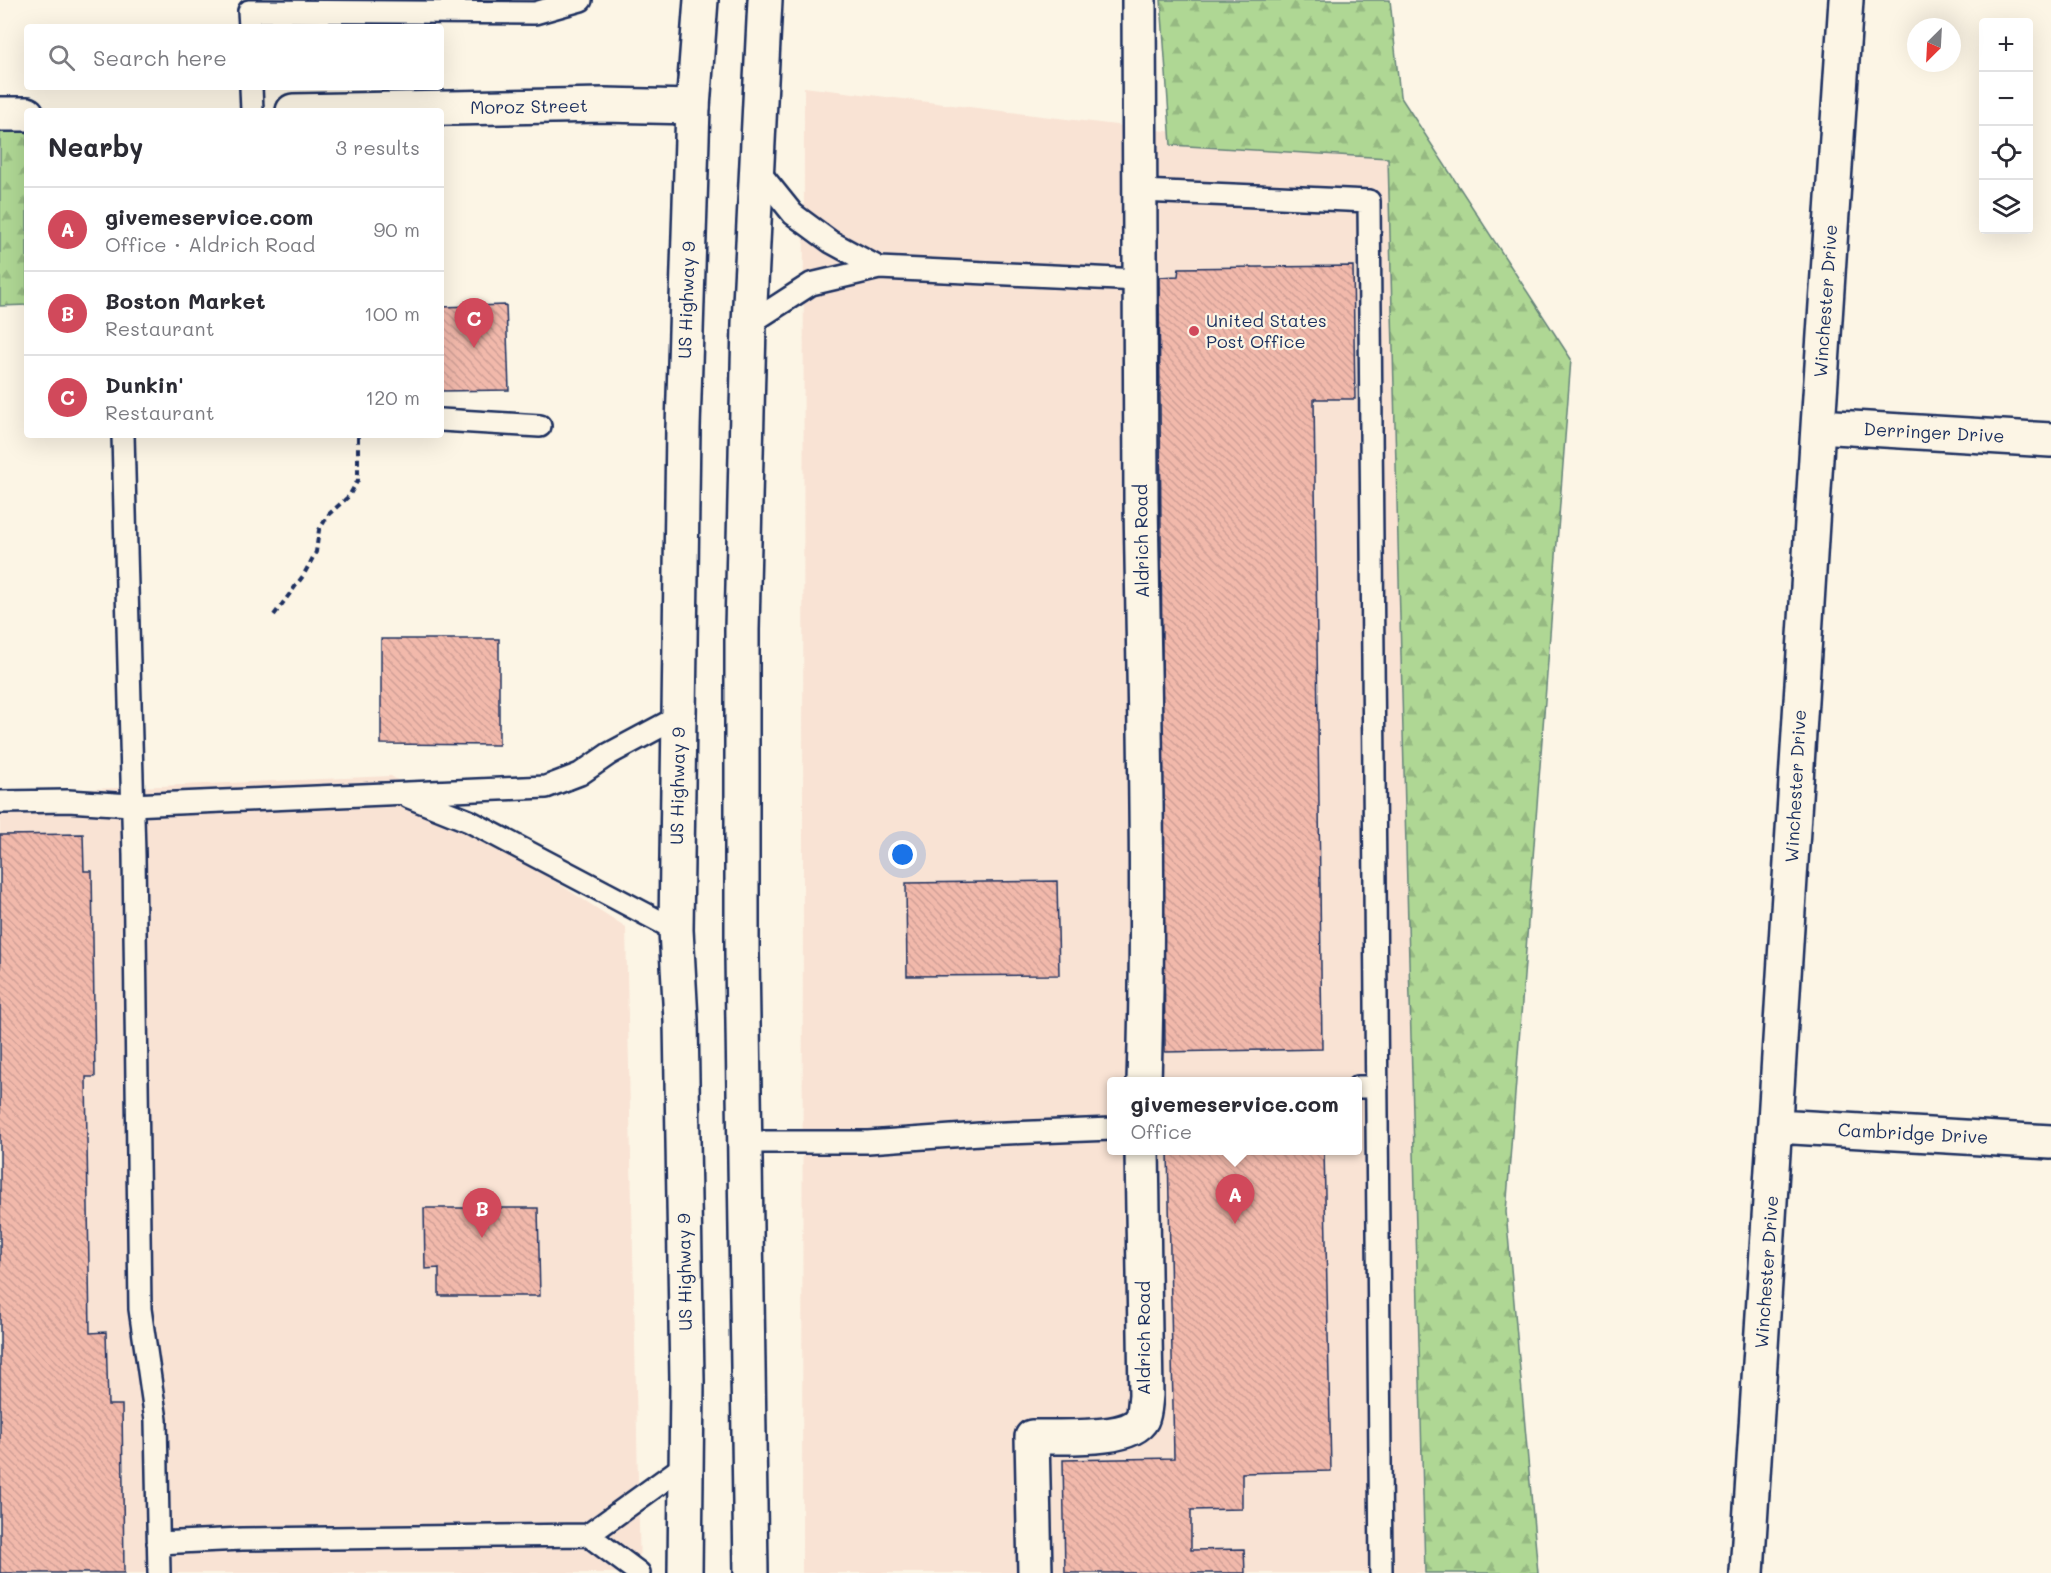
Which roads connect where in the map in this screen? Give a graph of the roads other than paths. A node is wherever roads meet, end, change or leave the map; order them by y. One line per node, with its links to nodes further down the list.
1 (581, 0): 7 (lane)
2 (694, 0): 3 (lane)
3 (701, 0): 10 (main road, US Highway 9)
4 (765, 0): 15 (main road)
5 (1139, 0): 16 (main road, Aldrich Road)
6 (1846, 0): 22 (main road, Winchester Drive)
7 (347, 6): 8 (lane)
8 (250, 24)
9 (251, 90): 11 (lane)
10 (693, 107): 12 (main road, Moroz Street); 25 (main road, US Highway 9)
11 (252, 108)
12 (444, 108)
13 (0, 114): 14 (main road)
14 (24, 114)
15 (756, 168): 17 (lane); 19 (main road)
16 (1141, 191): 18 (main road, Aldrich Road); 31 (lane)
17 (879, 268): 18 (lane); 19 (lane)
18 (1140, 280): 30 (main road, Aldrich Road)
19 (749, 324): 34 (main road)
20 (444, 420): 21 (lane)
21 (540, 426)
22 (1818, 426): 24 (main road, Derringer Drive); 32 (main road, Winchester Drive)
23 (123, 438): 28 (lane)
24 (2051, 440)
25 (680, 716): 26 (lane); 29 (main road, US Highway 9)
26 (402, 794): 28 (lane); 29 (lane)
27 (0, 802): 28 (lane)
28 (131, 805): 39 (lane)
29 (676, 930): 37 (main road, US Highway 9)
30 (1144, 1077)
31 (1367, 1087): 45 (lane)
32 (1776, 1126): 35 (main road, Cambridge Drive); 46 (main road, Winchester Drive)
33 (1107, 1129): 34 (lane)
34 (745, 1142): 43 (main road)
35 (2051, 1142)
36 (1142, 1155): 44 (main road, Aldrich Road)
37 (686, 1465): 38 (lane); 42 (main road, US Highway 9)
38 (588, 1535): 39 (lane); 41 (lane)
39 (158, 1543): 40 (lane)
40 (159, 1573)
41 (639, 1573)
42 (685, 1573)
43 (751, 1573)
44 (1035, 1573)
45 (1381, 1573)
46 (1748, 1573)

